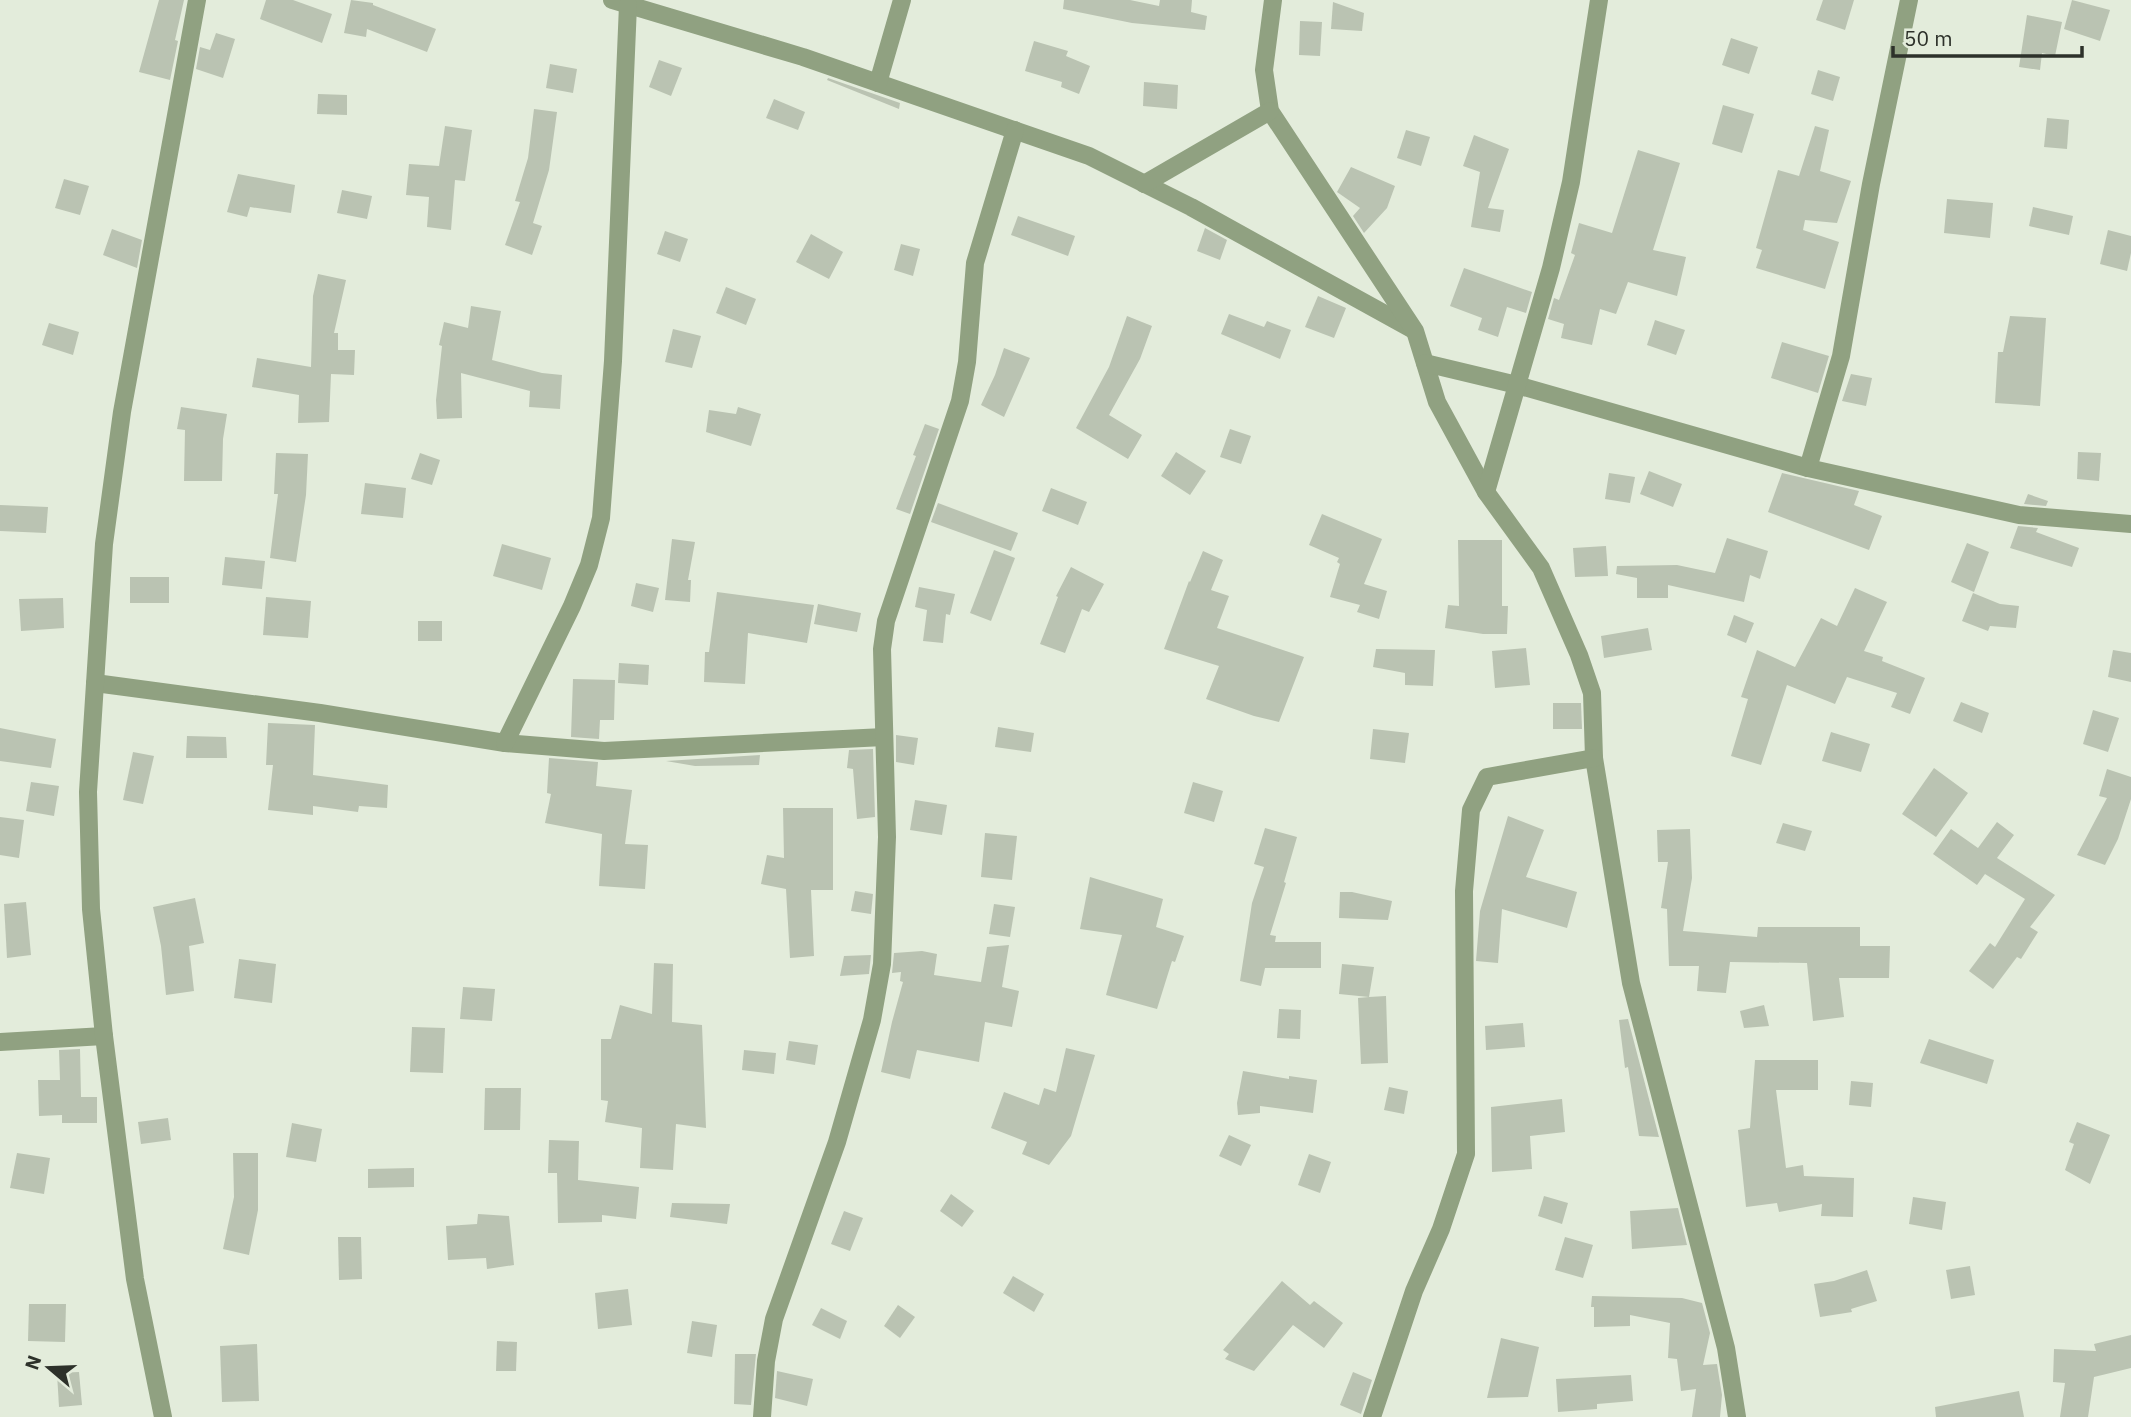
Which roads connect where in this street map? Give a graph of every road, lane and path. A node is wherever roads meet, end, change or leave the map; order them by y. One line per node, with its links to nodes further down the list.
1 (197, 0): 17 (street)
2 (902, 0): 7 (street)
3 (1273, 0): 8 (street)
4 (1599, 0): 13 (street)
5 (1909, 0): 14 (street)
6 (620, 2): 7 (street); 19 (street)
7 (878, 83): 9 (street)
8 (1270, 111): 10 (street); 11 (street)
9 (1015, 130): 10 (street); 18 (street)
10 (1144, 184): 11 (street)
11 (1415, 331): 12 (street)
12 (1425, 363): 13 (street); 15 (street)
13 (1517, 385): 14 (street); 15 (street)
14 (1808, 468): 16 (street)
15 (1486, 492): 20 (street)
16 (2131, 524)
17 (95, 683): 19 (street); 21 (street)
18 (884, 737): 19 (street); 24 (street)
19 (505, 743)
20 (1594, 758): 25 (street); 26 (street)
21 (104, 1036): 22 (street); 23 (street)
22 (0, 1042)
23 (163, 1417)
24 (762, 1417)
25 (1372, 1417)
26 (1737, 1417)

